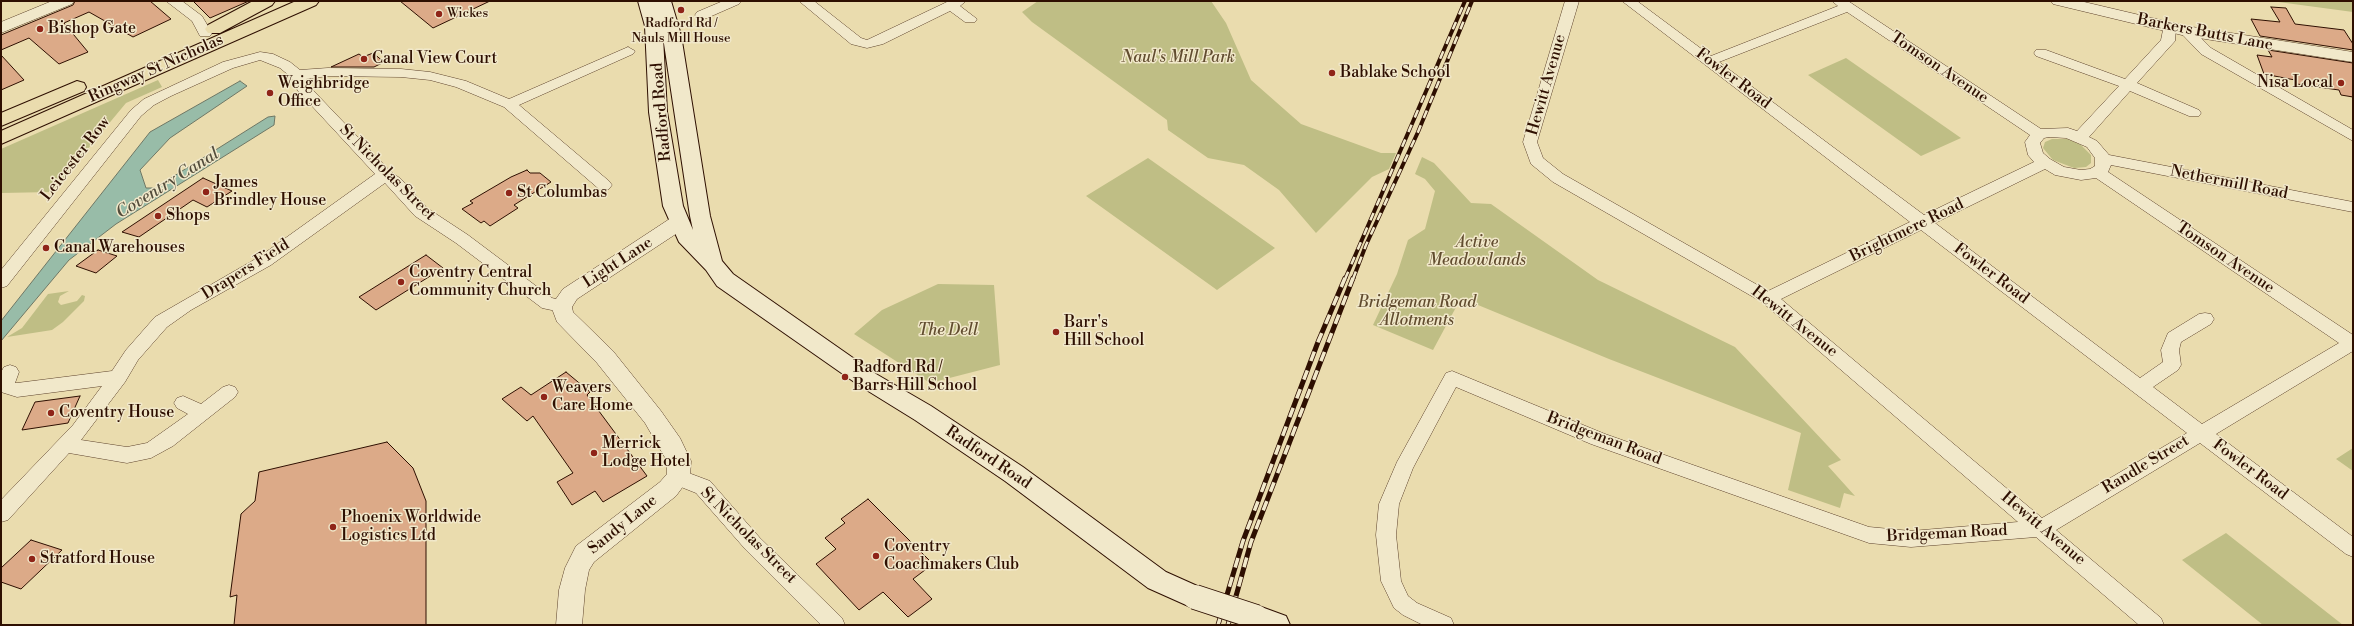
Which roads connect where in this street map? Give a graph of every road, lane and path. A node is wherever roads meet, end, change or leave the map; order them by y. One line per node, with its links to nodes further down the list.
1 (66, 1): 18 (street)
2 (173, 1): 20 (street)
3 (266, 1): 20 (highway)
4 (281, 1): 20 (highway, Ringway St Nicholas)
5 (310, 1): 23 (highway, Ringway St Nicholas)
6 (322, 1): 23 (highway)
7 (647, 1): 42 (main road, Radford Road)
8 (662, 1): 32 (main road, Radford Road)
9 (734, 1): 16 (street)
10 (806, 1): 14 (street)
11 (1572, 1): 46 (street, Hewitt Avenue)
12 (1629, 1): 26 (street, Fowler Road)
13 (2059, 1): 19 (street, Barkers Butts Lane)
14 (955, 3): 17 (street)
15 (1844, 4): 26 (street); 33 (street, Tomson Avenue)
16 (702, 15)
17 (970, 19)
18 (1, 28)
19 (2169, 28): 21 (street, Barkers Butts Lane); 28 (street)
20 (209, 31): 31 (highway, Ringway St Nicholas)
21 (2186, 31): 25 (street, Barkers Butts Lane); 34 (street)
22 (628, 50): 29 (street)
23 (196, 51): 36 (highway, Ringway St Nicholas)
24 (2040, 53): 28 (street)
25 (2353, 57)
26 (1710, 61): 43 (street, Fowler Road)
27 (291, 70): 29 (street); 39 (street, St Nicholas Street); 45 (street, Leicester Row)
28 (2129, 85): 30 (street); 35 (street)
29 (509, 104): 40 (street)
30 (2194, 113)
31 (1, 120)
32 (687, 130): 42 (main road, Radford Road); 44 (main road, Radford Road)
33 (2039, 134): 35 (street, Tomson Avenue); 37 (street)
34 (2353, 136)
35 (2080, 137): 38 (street, Tomson Avenue)
36 (1, 138)
37 (2045, 163): 38 (street, Nethermill Road); 43 (street, Brightmere Road)
38 (2101, 166): 41 (street, Nethermill Road); 49 (street, Tomson Avenue)
39 (385, 175): 47 (street, St Nicholas Street); 50 (street, Drapers Field)
40 (604, 185)
41 (2353, 207)
42 (678, 223): 44 (main road, Radford Road); 47 (street, Light Lane)
43 (1923, 223): 46 (street, Brightmere Road); 52 (street, Fowler Road)
44 (714, 265): 62 (main road, Radford Road, bridge)
45 (1, 282)
46 (1768, 298): 60 (street, Hewitt Avenue)
47 (561, 306): 58 (street)
48 (2205, 319): 52 (street)
49 (2353, 343): 56 (street, Randle Street)
50 (119, 377): 51 (street); 57 (street, Drapers Field)
51 (6, 384)
52 (2140, 386): 56 (street, Fowler Road)
53 (229, 392): 55 (street)
54 (183, 403): 55 (street)
55 (203, 413): 57 (street)
56 (2200, 432): 60 (street, Randle Street); 61 (street, Fowler Road)
57 (66, 445): 59 (street, Drapers Field)
58 (678, 477): 63 (street, Sandy Lane); 64 (street, St Nicholas Street)
59 (1, 514)
60 (2042, 528): 65 (street, Bridgeman Road); 66 (street, Hewitt Avenue)
61 (2353, 548)
62 (1266, 621)
63 (569, 625)
64 (835, 625)
65 (1444, 625)
66 (2154, 625)

